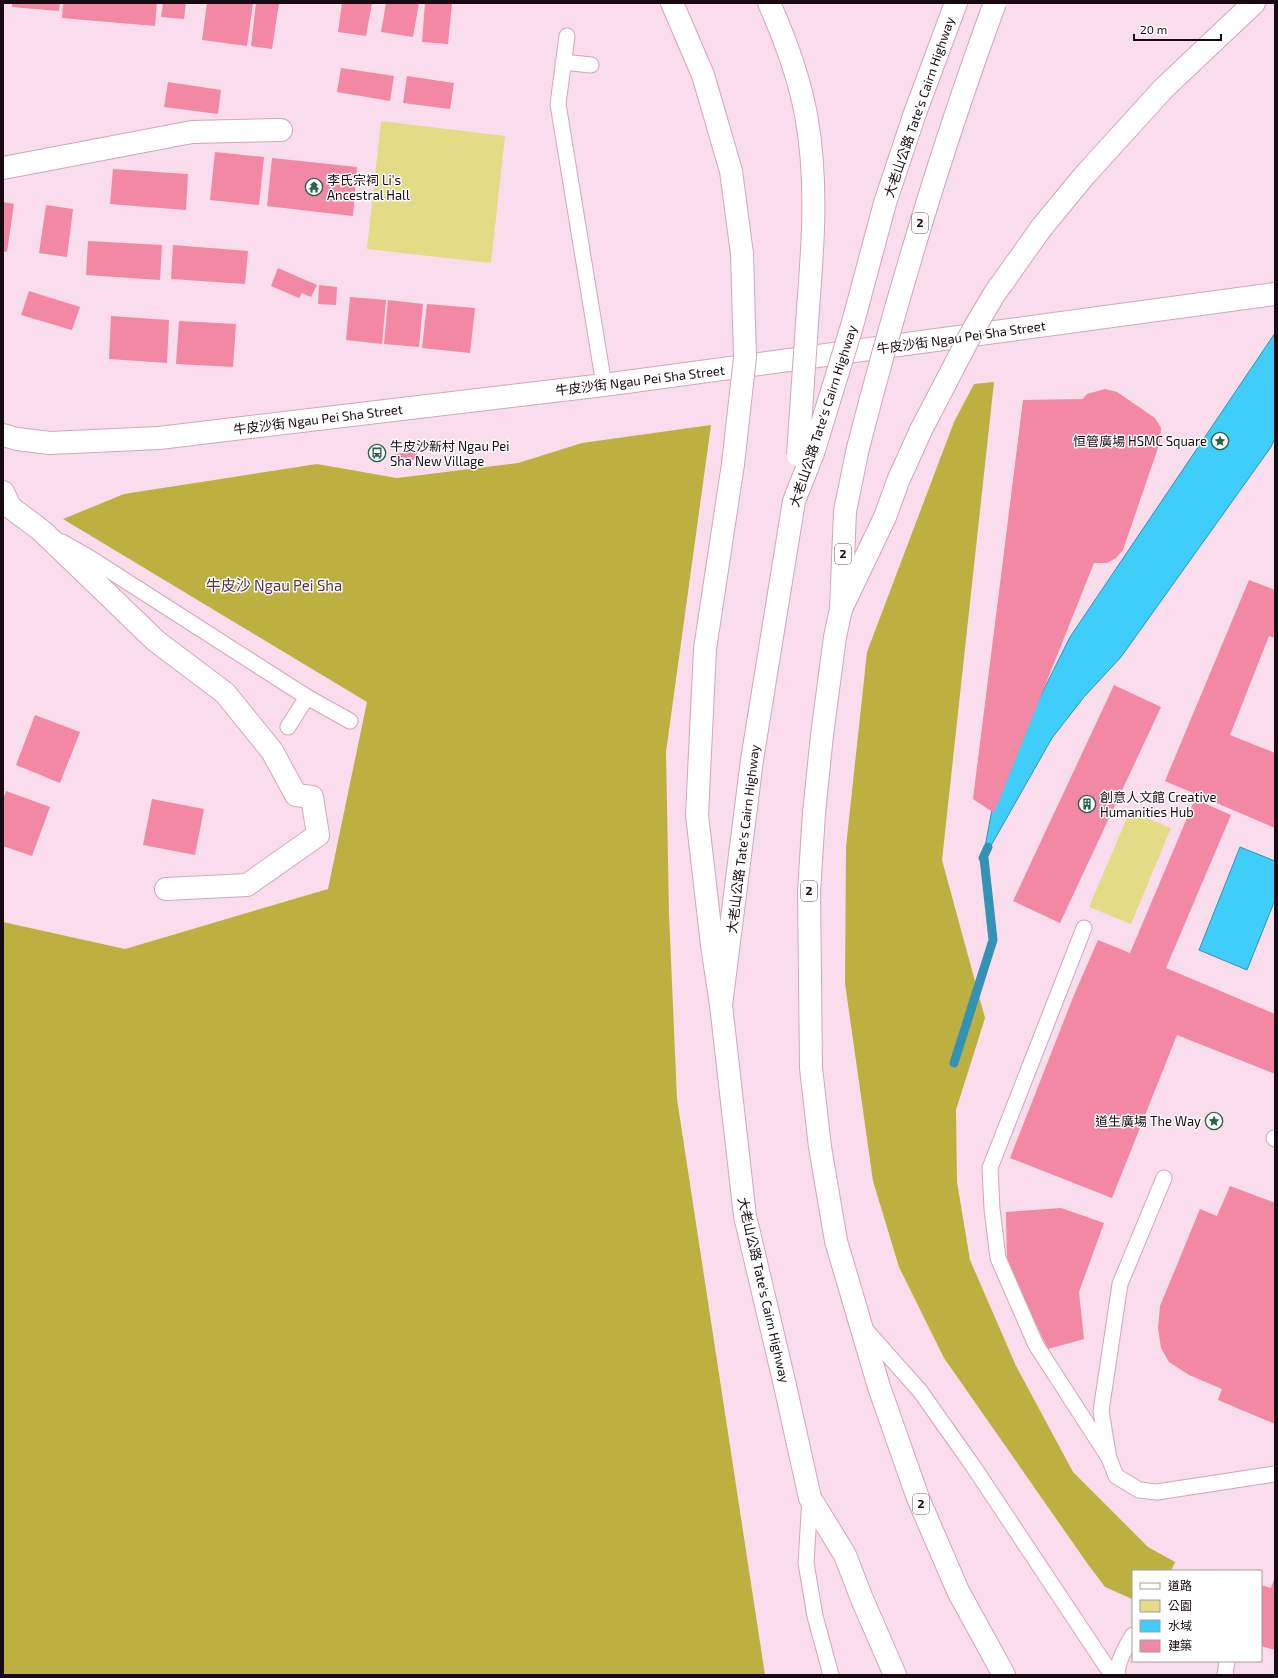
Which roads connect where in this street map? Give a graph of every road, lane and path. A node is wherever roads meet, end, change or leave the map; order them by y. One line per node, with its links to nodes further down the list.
1 (672, 3): 23 (main road, bridge)
2 (768, 3): 14 (main road, bridge)
3 (956, 3): 14 (main road, 大老山公路 Tate's Cairn Highway, bridge)
4 (995, 3): 17 (main road, 2, bridge)
5 (1254, 3): 17 (main road, bridge)
6 (567, 36): 7 (lane)
7 (564, 62): 8 (lane); 12 (lane)
8 (592, 65)
9 (281, 130): 10 (main road)
10 (3, 168)
11 (1275, 294): 12 (main road, 牛皮沙街 Ngau Pei Sha Street)
12 (604, 385): 13 (main road, 牛皮沙街 Ngau Pei Sha Street)
13 (3, 435)
14 (806, 454): 23 (main road, 大老山公路 Tate's Cairn Highway)
15 (6, 503): 16 (main road)
16 (42, 531): 18 (lane); 21 (main road)
17 (840, 609): 25 (main road, 2)
18 (307, 697): 19 (lane); 20 (lane)
19 (350, 721)
20 (288, 727)
21 (166, 889)
22 (1084, 928): 26 (lane)
23 (721, 1005): 28 (main road, 大老山公路 Tate's Cairn Highway)
24 (1164, 1178): 26 (lane)
25 (861, 1324): 33 (main road, 2); 34 (lane)
26 (1109, 1458): 27 (lane)
27 (1275, 1474)
28 (810, 1498): 31 (lane); 32 (main road, 大老山公路 Tate's Cairn Highway)
29 (1132, 1638): 35 (lane)
30 (1227, 1662): 36 (lane)
31 (831, 1675)
32 (895, 1675)
33 (1004, 1675)
34 (1112, 1675)
35 (1117, 1675)
36 (1225, 1675)

